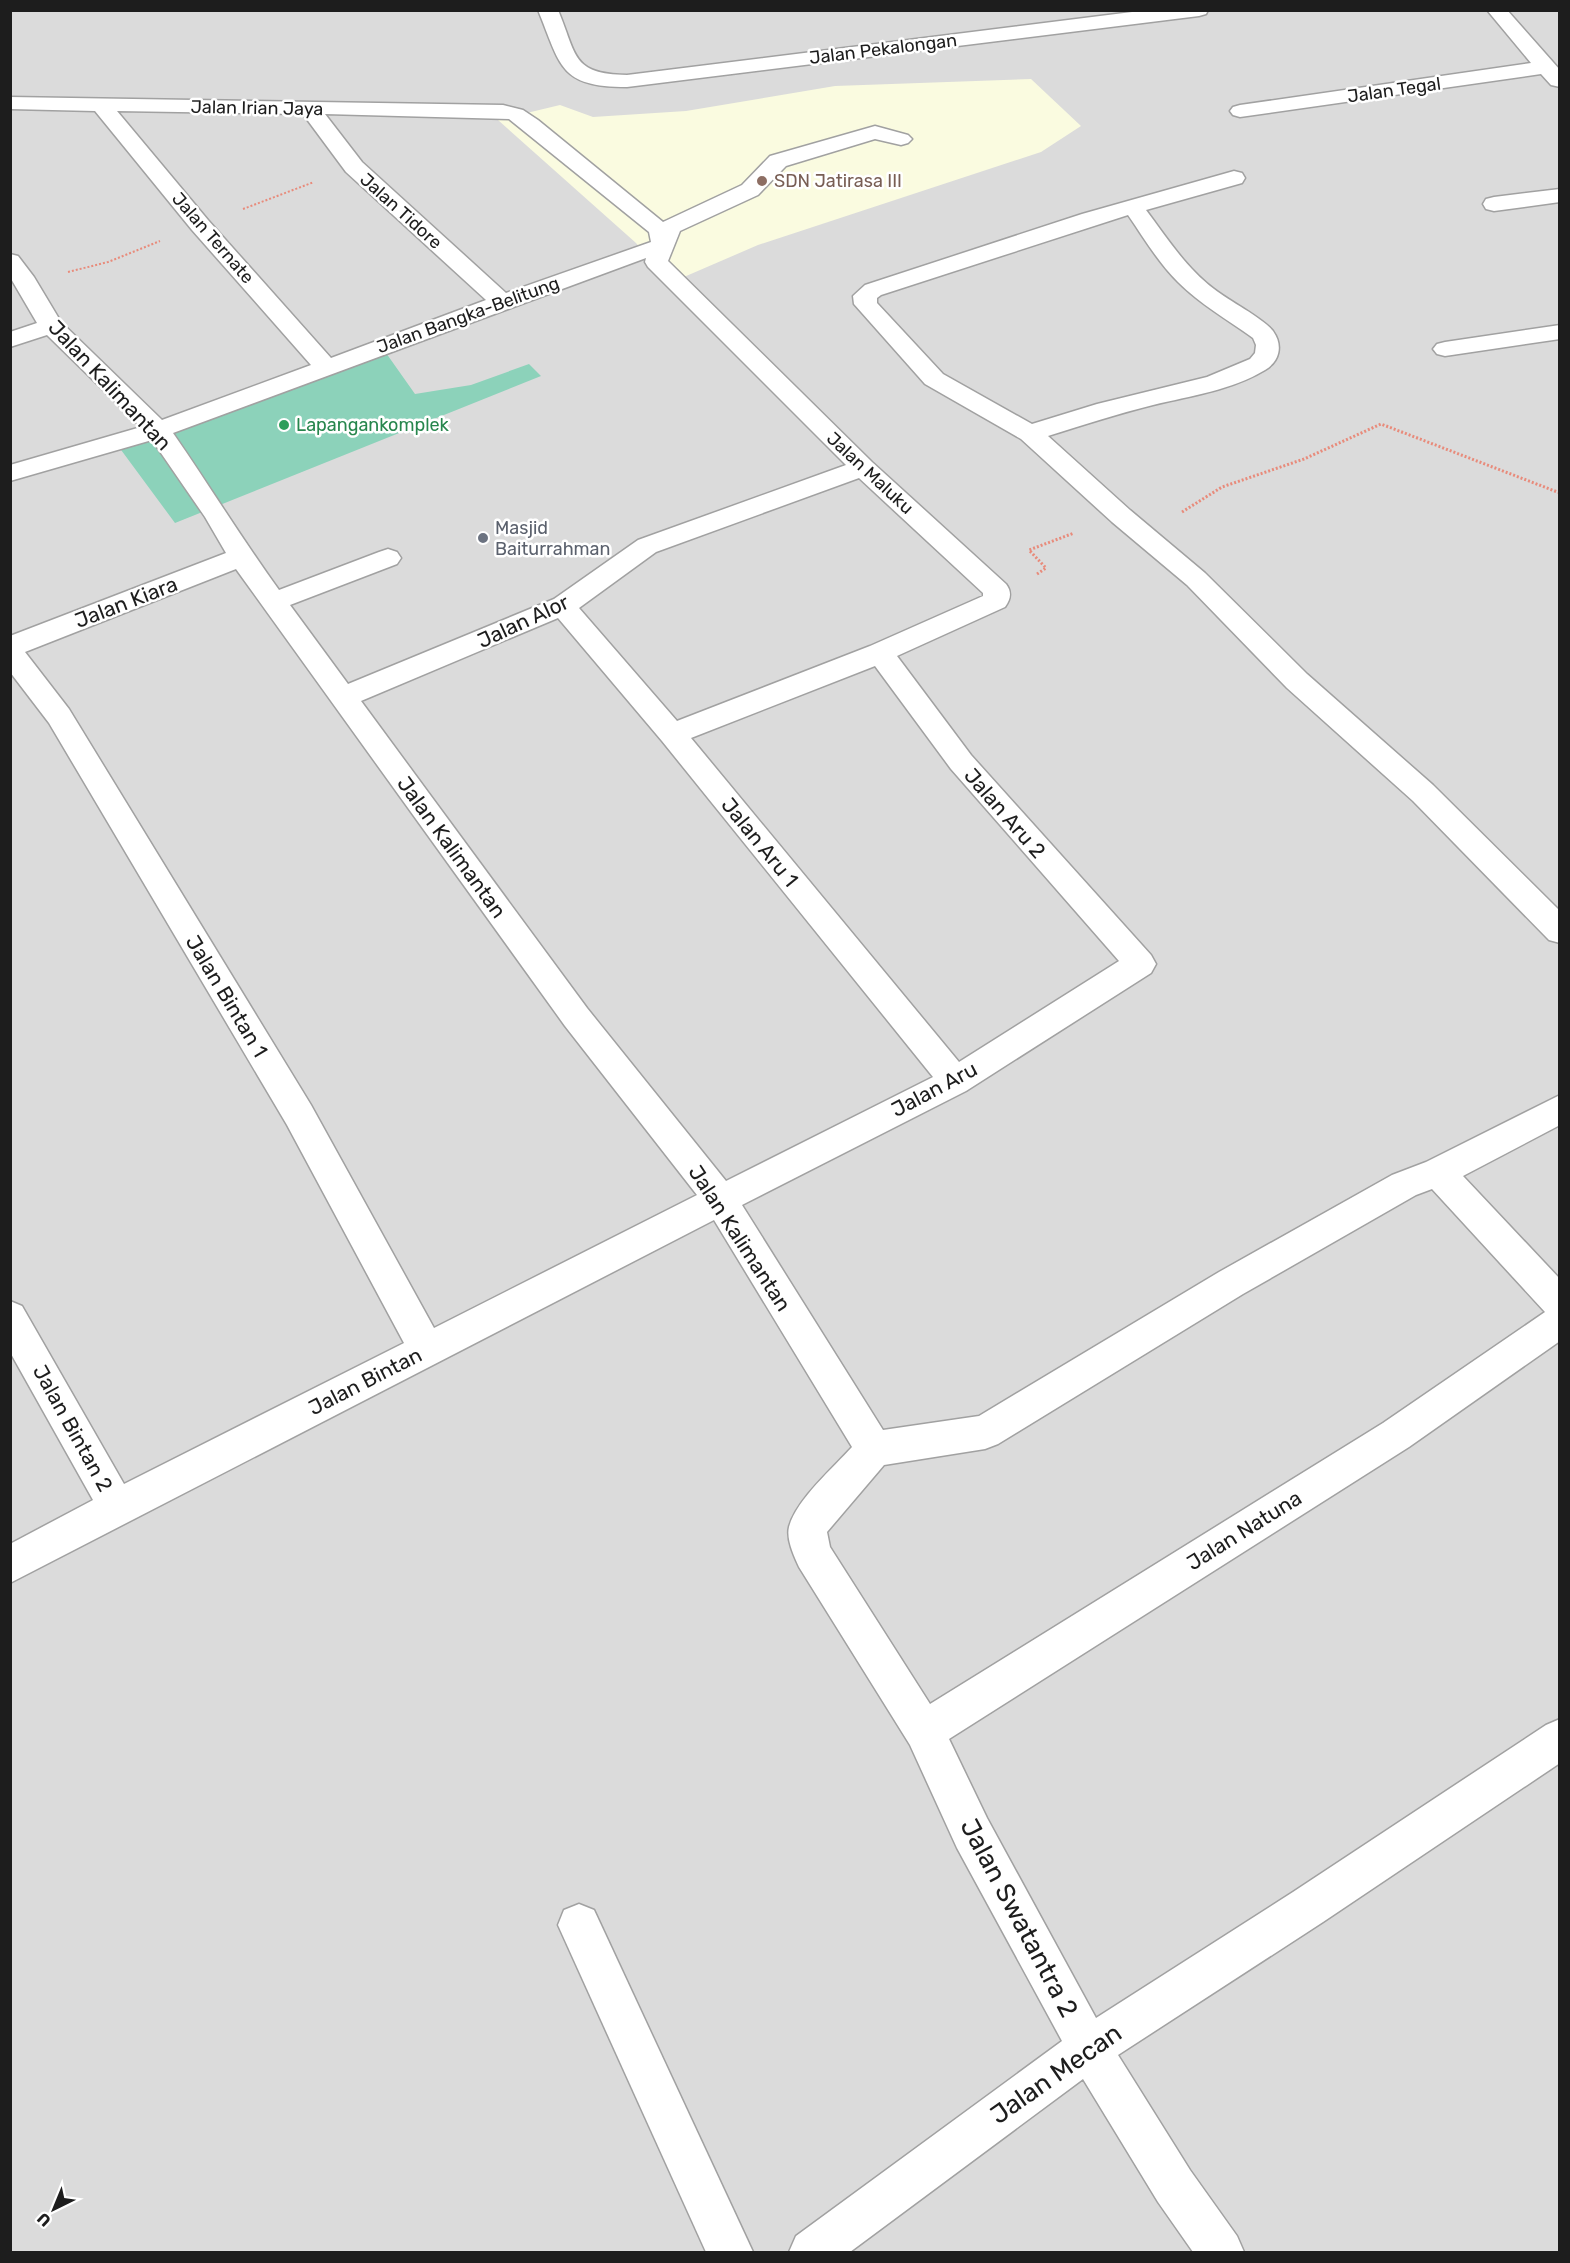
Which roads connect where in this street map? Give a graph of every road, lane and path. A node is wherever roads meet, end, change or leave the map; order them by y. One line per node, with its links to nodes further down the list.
1 (548, 10): 2 (street, Jalan Pekalongan)
2 (1199, 10)
3 (1496, 10): 4 (street)
4 (1553, 75): 9 (street, Jalan Tegal)
5 (10, 103): 6 (street, Jalan Irian Jaya)
6 (102, 106): 7 (street, Jalan Irian Jaya); 22 (street, Jalan Ternate)
7 (310, 109): 8 (street, Jalan Irian Jaya); 17 (street, Jalan Tidore)
8 (503, 111): 15 (street, Jalan Maluku)
9 (1240, 111)
10 (901, 139): 15 (street)
11 (1234, 178): 14 (street)
12 (1560, 195): 13 (street)
13 (1494, 204)
14 (1134, 208): 24 (street); 24 (street)
15 (663, 245): 17 (street, Jalan Bangka-Belitung); 25 (street, Jalan Maluku)
16 (10, 261): 18 (street, Jalan Kalimantan)
17 (503, 303): 22 (street, Jalan Bangka-Belitung)
18 (51, 326): 20 (street); 23 (street, Jalan Kalimantan)
19 (1560, 332): 21 (street)
20 (10, 340)
21 (1445, 349)
22 (326, 367): 23 (street, Jalan Bangka-Belitung)
23 (158, 430): 26 (street, Jalan Bangka-Belitung); 30 (street, Jalan Kalimantan)
24 (1030, 433): 28 (street)
25 (863, 468): 32 (street, Jalan Maluku); 34 (street, Jalan Alor)
26 (10, 473)
27 (1560, 493): 29 (path)
28 (1121, 516): 29 (street); 32 (path)
29 (1145, 534): 40 (street)
30 (241, 557): 33 (street, Jalan Kalimantan); 35 (street, Jalan Kiara)
31 (388, 558): 33 (street)
32 (996, 601): 37 (street)
33 (273, 602): 38 (street, Jalan Kalimantan)
34 (563, 606): 38 (street, Jalan Alor); 39 (street, Jalan Aru 1)
35 (10, 647)
36 (10, 652): 49 (street, Jalan Bintan 1)
37 (880, 653): 39 (street); 41 (street, Jalan Aru 2)
38 (344, 697): 45 (street, Jalan Kalimantan)
39 (672, 734): 42 (street, Jalan Aru 1)
40 (1560, 931)
41 (1140, 964): 42 (street, Jalan Aru)
42 (955, 1081): 45 (street, Jalan Aru)
43 (1560, 1109): 44 (street)
44 (1438, 1172): 46 (street); 50 (street)
45 (720, 1199): 49 (street, Jalan Bintan); 50 (street, Jalan Kalimantan)
46 (1560, 1304)
47 (10, 1317): 51 (street, Jalan Bintan 2)
48 (1560, 1321): 53 (street, Jalan Natuna)
49 (427, 1350): 51 (street, Jalan Bintan)
50 (874, 1449): 53 (street, Jalan Swatantra 2)
51 (117, 1507): 52 (street, Jalan Bintan)
52 (10, 1565)
53 (924, 1731): 56 (street, Jalan Swatantra 2)
54 (1556, 1749): 56 (street, Jalan Mecan)
55 (579, 1925): 57 (street)
56 (1089, 2048): 58 (street, Jalan Mecan); 59 (street, Jalan Swatantra 2)
57 (730, 2253)
58 (812, 2253)
59 (1221, 2253)

